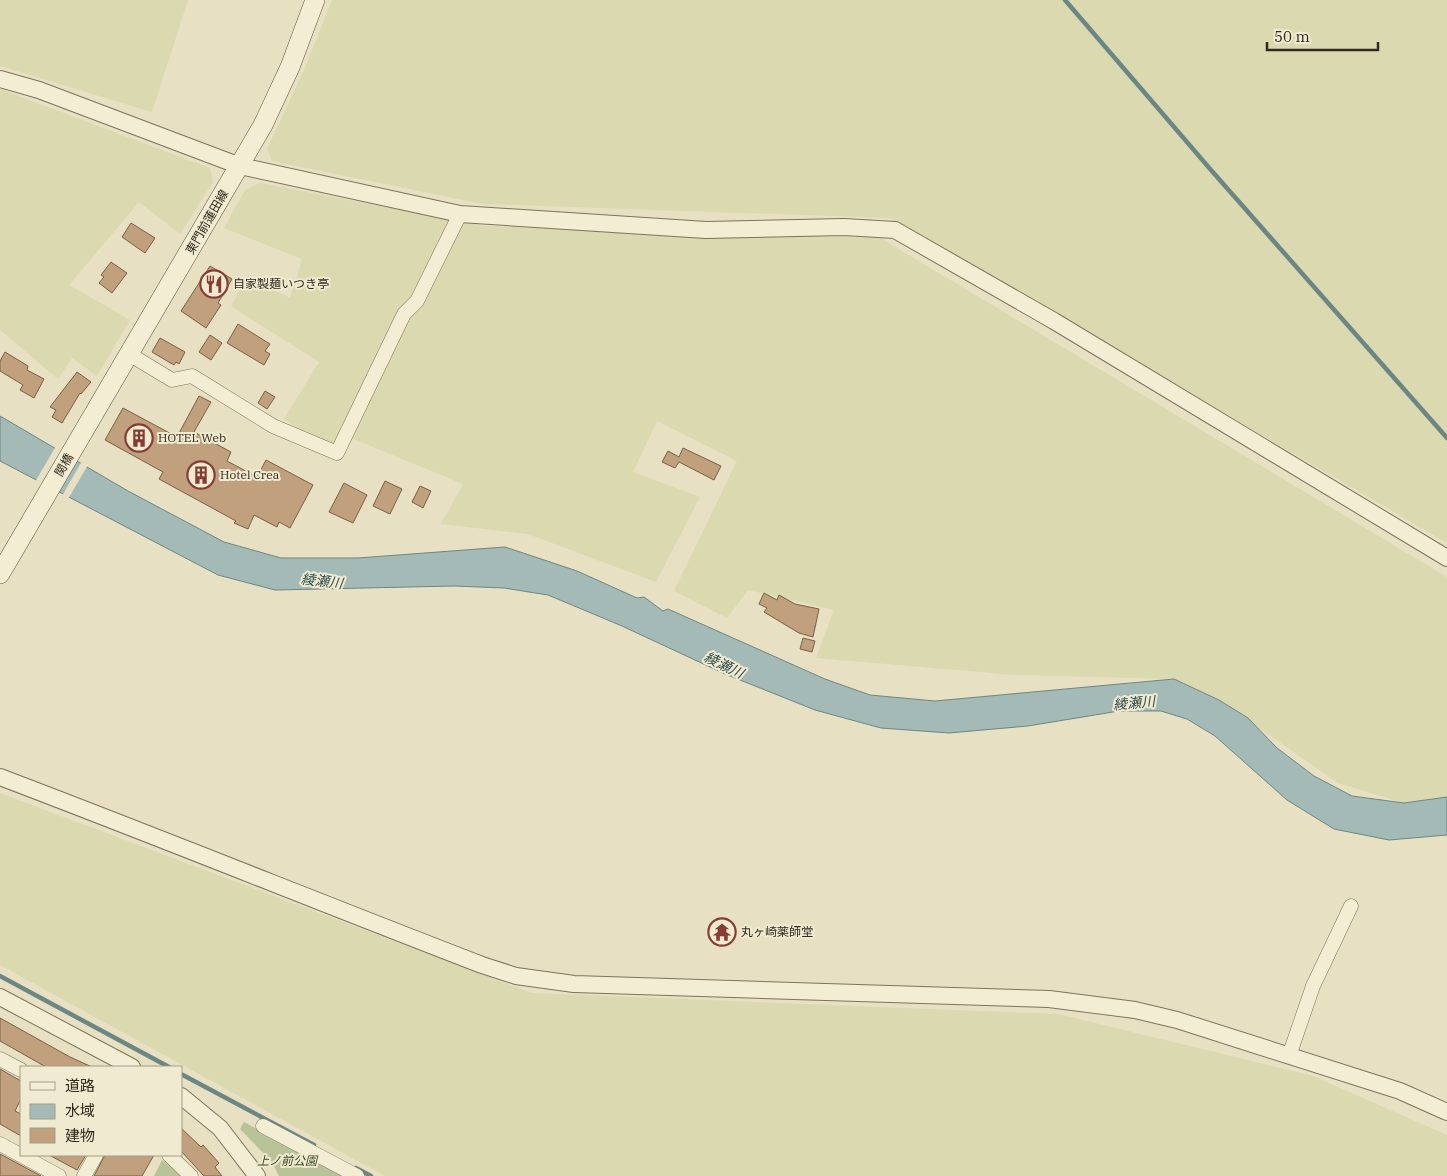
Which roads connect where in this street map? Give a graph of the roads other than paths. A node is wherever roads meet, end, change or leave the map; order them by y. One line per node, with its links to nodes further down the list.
1 (315, 0): 3 (main road, 東門前蓮田線)
2 (0, 79): 3 (street)
3 (240, 166): 4 (street); 5 (main road, 東門前蓮田線)
4 (460, 214): 5 (street); 7 (street)
5 (129, 354): 6 (main road, 東門前蓮田線)
6 (82, 435): 8 (main road, 関橋)
7 (1447, 558)
8 (0, 574)
9 (0, 777): 12 (street)
10 (1351, 906): 12 (street)
11 (0, 997): 14 (street)
12 (1289, 1056): 17 (street)
13 (0, 1058): 15 (street)
14 (130, 1066)
15 (20, 1069)
16 (182, 1097): 27 (street)
17 (1447, 1112)
18 (263, 1126): 28 (street)
19 (0, 1144): 20 (street)
20 (20, 1155)
21 (22, 1156): 24 (street)
22 (95, 1156): 25 (street)
23 (169, 1156): 26 (street)
24 (59, 1176)
25 (84, 1176)
26 (190, 1176)
27 (257, 1176)
28 (357, 1176)

